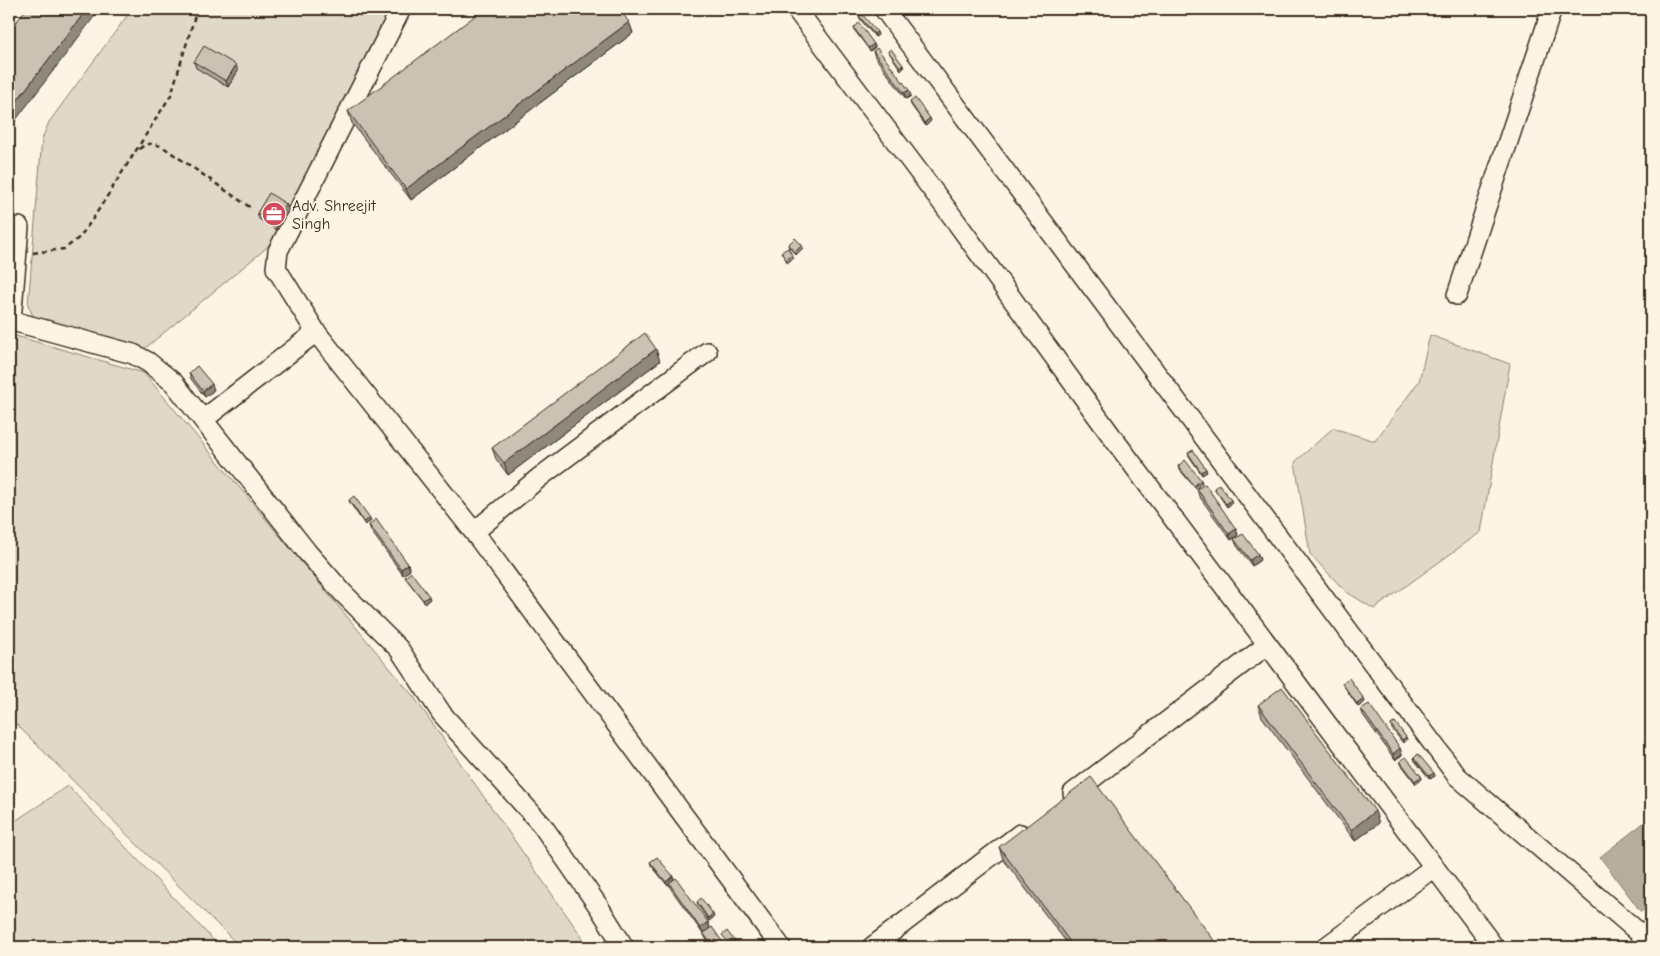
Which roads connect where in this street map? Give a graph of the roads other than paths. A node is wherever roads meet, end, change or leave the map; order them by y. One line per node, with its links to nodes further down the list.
1 (401, 9): 10 (street)
2 (796, 9): 14 (street)
3 (884, 9): 18 (street)
4 (1552, 9): 8 (street)
5 (35, 12): 6 (main road)
6 (17, 37)
7 (19, 227): 9 (street)
8 (1457, 295)
9 (10, 320): 12 (street)
10 (316, 332): 12 (street); 13 (street)
11 (707, 352): 13 (street)
12 (204, 419): 19 (street)
13 (474, 532): 20 (street)
14 (1268, 645): 15 (street); 17 (street)
15 (1062, 802)
16 (1038, 820): 21 (street)
17 (1434, 867): 22 (street); 23 (street)
18 (1651, 943)
19 (624, 947)
20 (781, 947)
21 (872, 947)
22 (1326, 947)
23 (1494, 947)

